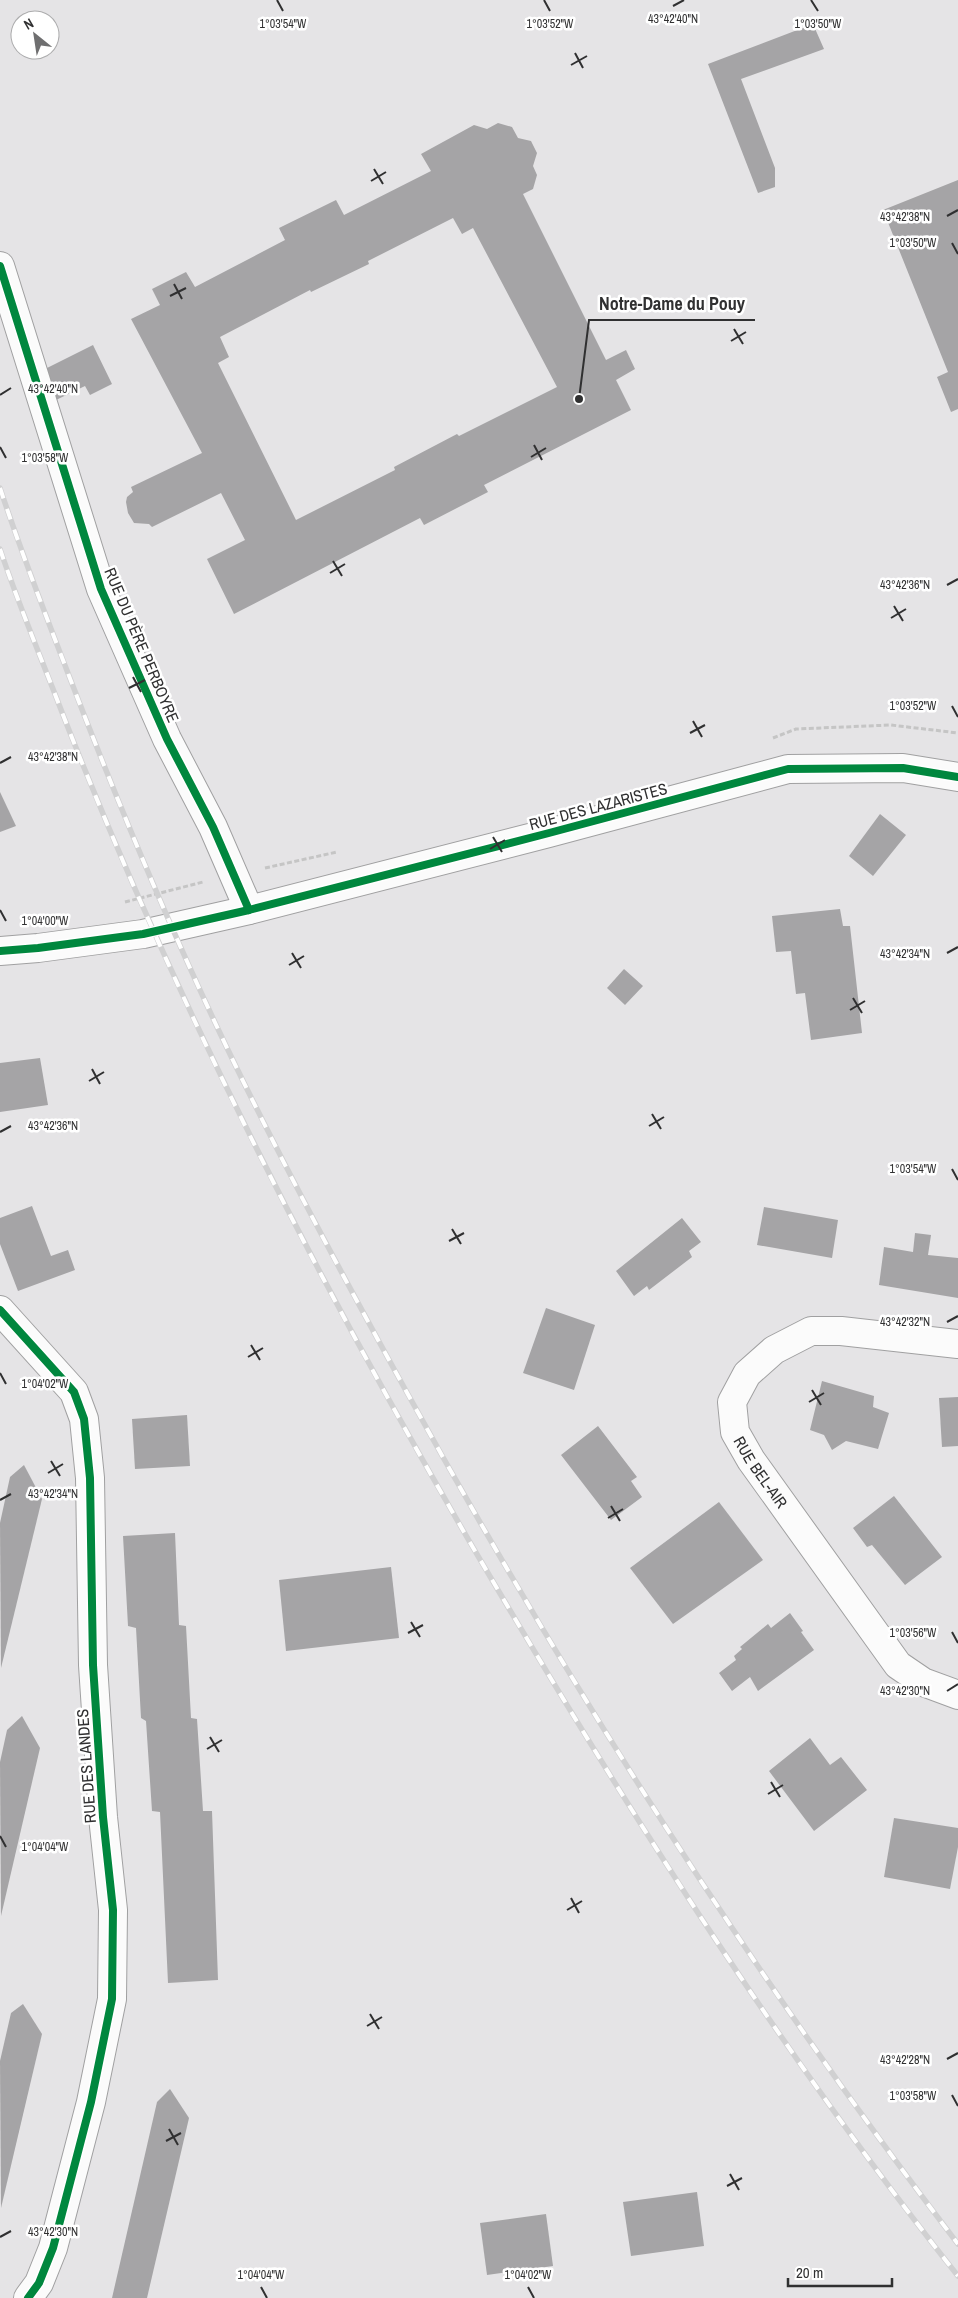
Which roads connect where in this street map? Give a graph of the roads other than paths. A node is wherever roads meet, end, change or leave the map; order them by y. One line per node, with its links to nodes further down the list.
1 (0, 266): 3 (street, RUE DU PÈRE PERBOYRE)
2 (958, 776): 3 (street, RUE DES LAZARISTES)
3 (249, 910): 4 (street, RUE DES LAZARISTES)
4 (0, 951)
5 (0, 1310): 8 (street, RUE DES LANDES)
6 (958, 1344): 7 (street, RUE BEL-AIR)
7 (958, 1695)
8 (28, 2298)

